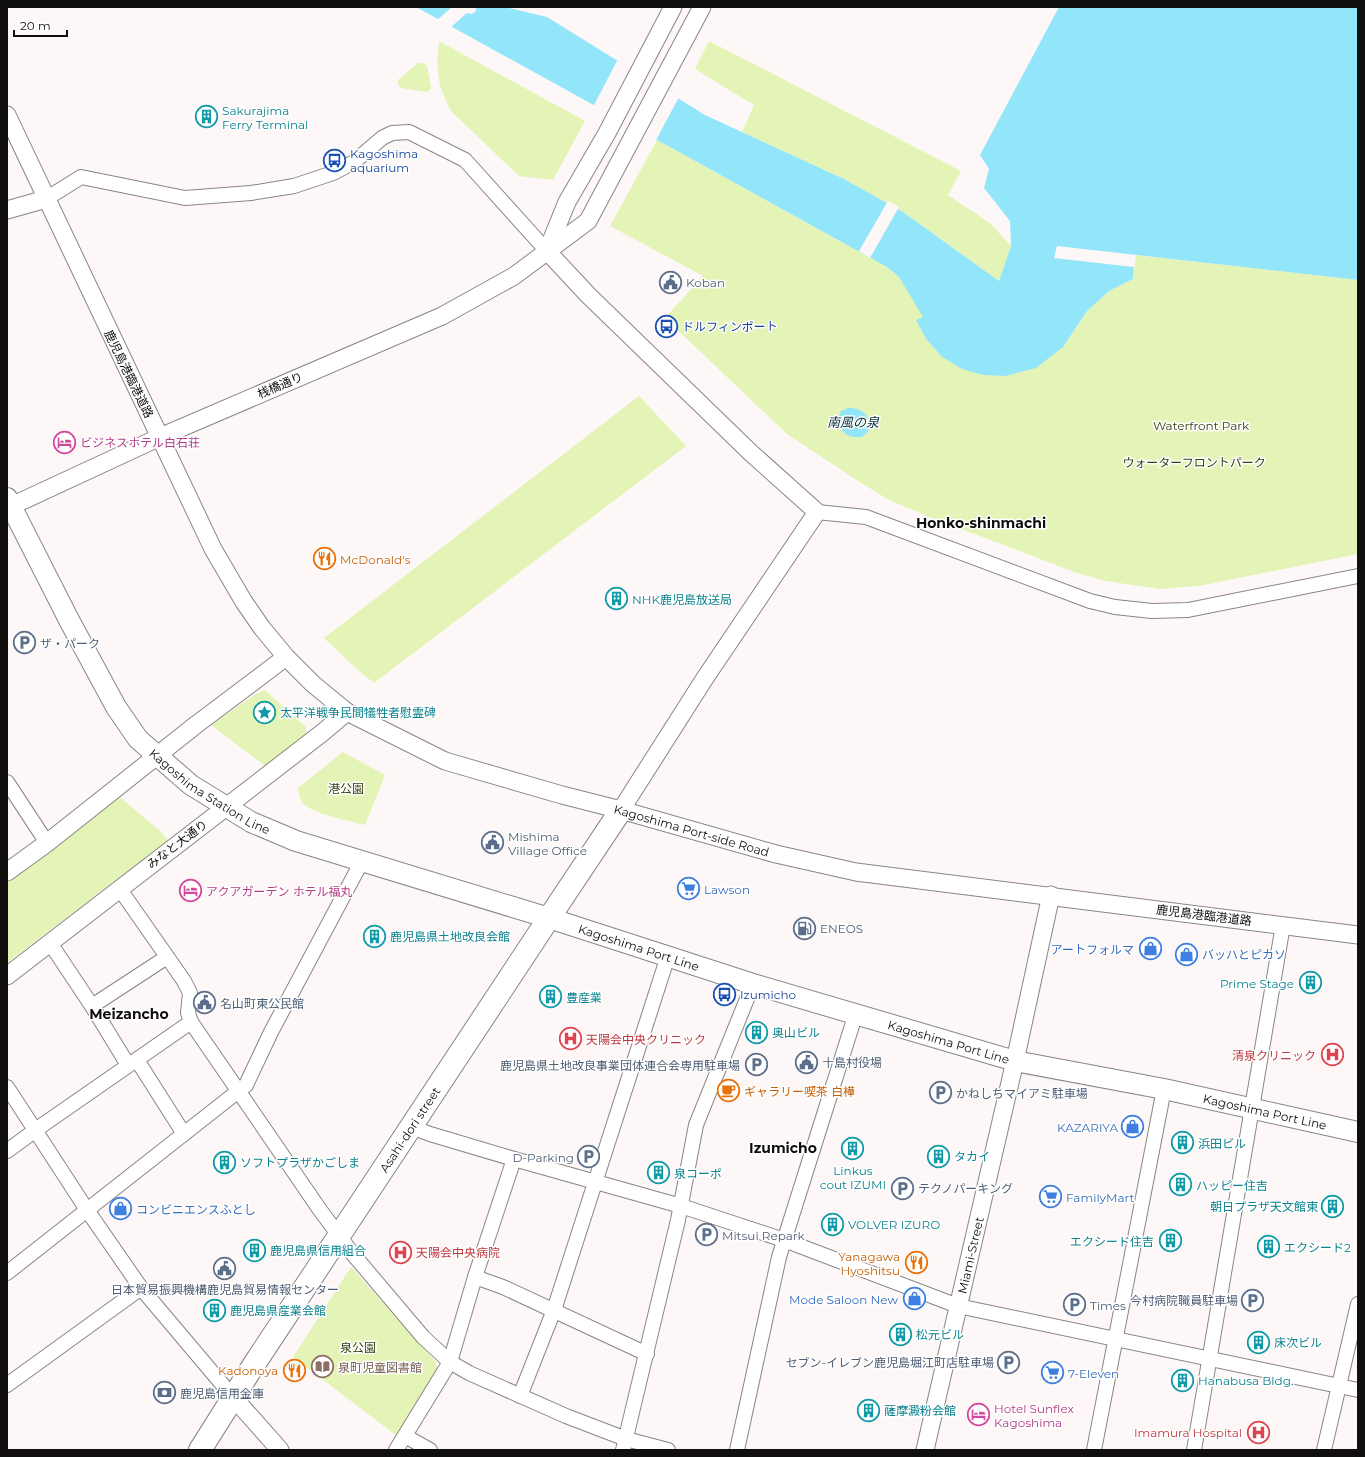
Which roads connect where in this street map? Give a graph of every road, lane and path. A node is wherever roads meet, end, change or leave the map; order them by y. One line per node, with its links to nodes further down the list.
1 (673, 7): 6 (street)
2 (702, 7): 6 (street, 桟橋通り)
3 (7, 115): 4 (street, 鹿児島港臨港道路)
4 (46, 198): 5 (street); 6 (street); 7 (street, 鹿児島港臨港道路)
5 (7, 210)
6 (547, 251): 7 (street, 桟橋通り); 9 (street)
7 (160, 438): 8 (street, 桟橋通り); 11 (street, 鹿児島港臨港道路)
8 (8, 504): 13 (main road, Kagoshima Station Line)
9 (817, 512): 10 (street); 16 (street)
10 (1358, 576)
11 (286, 657): 12 (street, 鹿児島港臨港道路); 13 (street)
12 (346, 712): 15 (street, みなと大通り); 16 (street, Kagoshima Port-side Road)
13 (157, 756): 15 (main road, Kagoshima Station Line); 17 (street)
14 (7, 782): 17 (street)
15 (226, 807): 18 (main road, Kagoshima Station Line); 20 (street, みなと大通り)
16 (621, 810): 21 (street, Kagoshima Port-side Road); 22 (highway, Asahi-dori street)
17 (47, 843): 19 (street)
18 (362, 861): 22 (main road, Kagoshima Station Line); 37 (street)
19 (7, 872)
20 (120, 888): 25 (street, みなと大通り); 27 (street)
21 (1051, 896): 23 (street, 鹿児島港臨港道路); 33 (street, Miami-Street)
22 (548, 918): 26 (main road, Kagoshima Port Line); 39 (highway, Asahi-dori street)
23 (1283, 926): 24 (street, 鹿児島港臨港道路); 38 (street)
24 (1358, 935)
25 (50, 943): 28 (street, みなと大通り); 30 (street)
26 (668, 956): 29 (main road, Kagoshima Port Line); 45 (street)
27 (167, 957): 30 (street); 32 (street)
28 (7, 976)
29 (753, 984): 31 (main road, Kagoshima Port Line); 46 (street)
30 (92, 1006): 34 (street)
31 (856, 1013): 33 (main road, Kagoshima Port Line); 49 (street)
32 (191, 1022): 34 (street); 37 (street)
33 (1015, 1060): 36 (main road, Kagoshima Port Line); 54 (street, Miami-Street)
34 (133, 1063): 40 (street); 42 (street)
35 (7, 1087): 40 (street)
36 (1164, 1089): 38 (main road, Kagoshima Port Line); 56 (street)
37 (238, 1091): 42 (street); 48 (street)
38 (1252, 1108): 41 (main road, Kagoshima Port Line); 58 (street)
39 (411, 1127): 44 (street); 48 (highway, Asahi-dori street)
40 (35, 1130): 43 (street); 47 (street)
41 (1358, 1132)
42 (184, 1134): 47 (street)
43 (7, 1151)
44 (514, 1159): 45 (street); 51 (street)
45 (596, 1182): 46 (street); 55 (street)
46 (681, 1206): 49 (street); 57 (street)
47 (87, 1210): 50 (street); 52 (street)
48 (339, 1236): 59 (street); 64 (highway, Asahi-dori street)
49 (784, 1240): 54 (street); 72 (street)
50 (7, 1273)
51 (475, 1277): 55 (street); 59 (street)
52 (141, 1288): 60 (street); 64 (street)
53 (1358, 1304): 61 (street)
54 (958, 1306): 56 (street); 73 (street, Miami-Street)
55 (554, 1310): 57 (street); 63 (street)
56 (1116, 1339): 58 (street); 74 (street)
57 (647, 1354): 66 (street)
58 (1210, 1358): 61 (street); 75 (street)
59 (450, 1362): 63 (street); 65 (street)
60 (7, 1385)
61 (1339, 1386): 62 (street); 76 (street)
62 (1358, 1390)
63 (520, 1396): 66 (street)
64 (233, 1397): 67 (highway, Asahi-dori street); 68 (street)
65 (405, 1436): 69 (street); 70 (street)
66 (624, 1444): 71 (street)
67 (200, 1450)
68 (280, 1450)
69 (396, 1450)
70 (430, 1450)
71 (668, 1450)
72 (737, 1450)
73 (925, 1450)
74 (1094, 1450)
75 (1194, 1450)
76 (1324, 1450)

